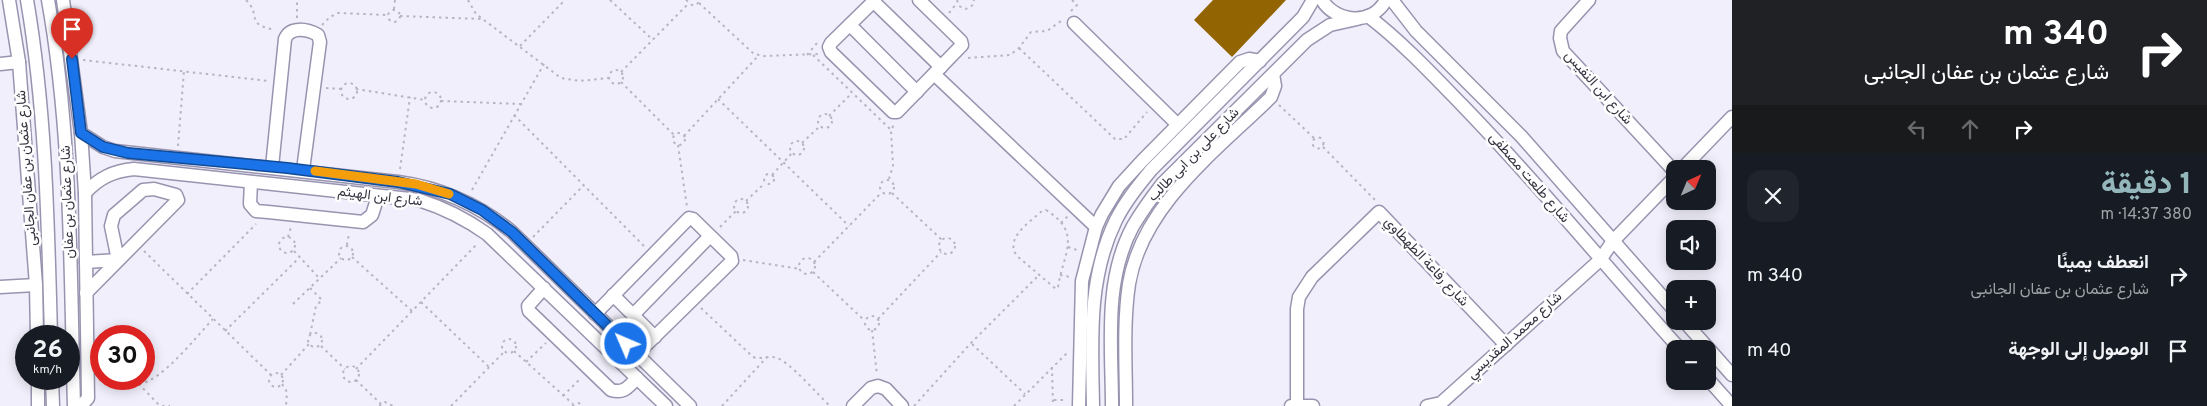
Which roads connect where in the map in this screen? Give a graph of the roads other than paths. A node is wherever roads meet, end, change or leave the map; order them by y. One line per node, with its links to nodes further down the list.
1 (9, 0): 16 (street, شارع عثمان بن عفان الجانبى)
2 (27, 0): 27 (street, شارع عثمان بن عفان)
3 (48, 0): 26 (street, شارع عثمان بن عفان)
4 (63, 0): 23 (street)
5 (919, 0): 18 (street)
6 (1313, 0): 15 (street, شارع على بن ابى طالب)
7 (1322, 0): 12 (street)
8 (1386, 0): 12 (street)
9 (1392, 0): 36 (street, شارع طلعت مصطفى)
10 (1589, 0): 25 (street, شارع ابن النفيس)
11 (874, 1): 14 (street); 18 (street)
12 (1363, 17): 19 (street, شارع على بن ابى طالب); 38 (street, شارع طلعت مصطفى)
13 (1074, 23): 22 (street)
14 (850, 25): 20 (street); 20 (street)
15 (1260, 61): 22 (street); 71 (street, شارع على بن ابى طالب)
16 (19, 62): 17 (street); 40 (street, شارع عثمان بن عفان الجانبى)
17 (0, 64)
18 (938, 71): 20 (street); 34 (street)
19 (1273, 74): 72 (street, شارع على بن ابى طالب); 73 (street)
20 (917, 92)
21 (1732, 116): 24 (street)
22 (1177, 124): 34 (street)
23 (81, 133): 28 (street, شارع ابن الهيثم); 32 (street)
24 (1690, 160)
25 (1666, 162)
26 (68, 163): 27 (street); 64 (street, شارع عثمان بن عفان)
27 (46, 164): 49 (street, شارع عثمان بن عفان)
28 (272, 166): 29 (street, شارع ابن الهيثم); 29 (street)
29 (303, 170): 46 (street, شارع ابن الهيثم)
30 (251, 182): 32 (street, شارع ابن الهيثم); 33 (street, شارع ابن الهيثم); 33 (street)
31 (1666, 186): 36 (street, شارع محمد المقديسي)
32 (85, 193): 39 (street)
33 (378, 196): 42 (street, شارع ابن الهيثم)
34 (1096, 227): 70 (street)
35 (710, 236): 44 (street); 47 (street); 52 (street)
36 (1614, 241): 38 (street, شارع محمد المقديسي); 45 (street, شارع طلعت مصطفى)
37 (118, 260): 37 (street); 39 (street); 43 (street)
38 (1600, 260): 53 (street, شارع طلعت مصطفى); 55 (street, شارع محمد المقديسي)
39 (86, 262): 43 (street)
40 (36, 285): 41 (street); 48 (street, شارع عثمان بن عفان الجانبى)
41 (0, 287)
42 (544, 288): 54 (street, شارع ابن الهيثم); 58 (street)
43 (86, 293): 65 (street)
44 (613, 295): 46 (street); 47 (street)
45 (1666, 301)
46 (595, 314): 51 (street, شارع ابن الهيثم)
47 (633, 315): 52 (street)
48 (37, 325)
49 (51, 325)
50 (1692, 330): 57 (street)
51 (615, 334): 54 (street); 56 (street, شارع ابن الهيثم)
52 (654, 337): 56 (street)
53 (1672, 340)
54 (604, 345): 58 (street, شارع ابن الهيثم)
55 (1506, 346): 75 (street, شارع رفاعة الطهطاوي); 77 (street, شارع محمد المقديسي)
56 (636, 355): 67 (street, شارع ابن الهيثم)
57 (1732, 375)
58 (637, 378): 66 (street, شارع ابن الهيثم)
59 (1716, 388): 78 (street)
60 (38, 390): 62 (street)
61 (52, 390): 63 (street)
62 (38, 406)
63 (53, 406)
64 (74, 406)
65 (82, 406)
66 (666, 406)
67 (690, 406)
68 (853, 406): 69 (street)
69 (902, 406)
70 (1079, 406)
71 (1093, 406)
72 (1112, 406)
73 (1126, 406)
74 (1291, 406): 75 (street)
75 (1297, 406): 76 (street)
76 (1313, 406)
77 (1427, 406)
78 (1732, 406)

